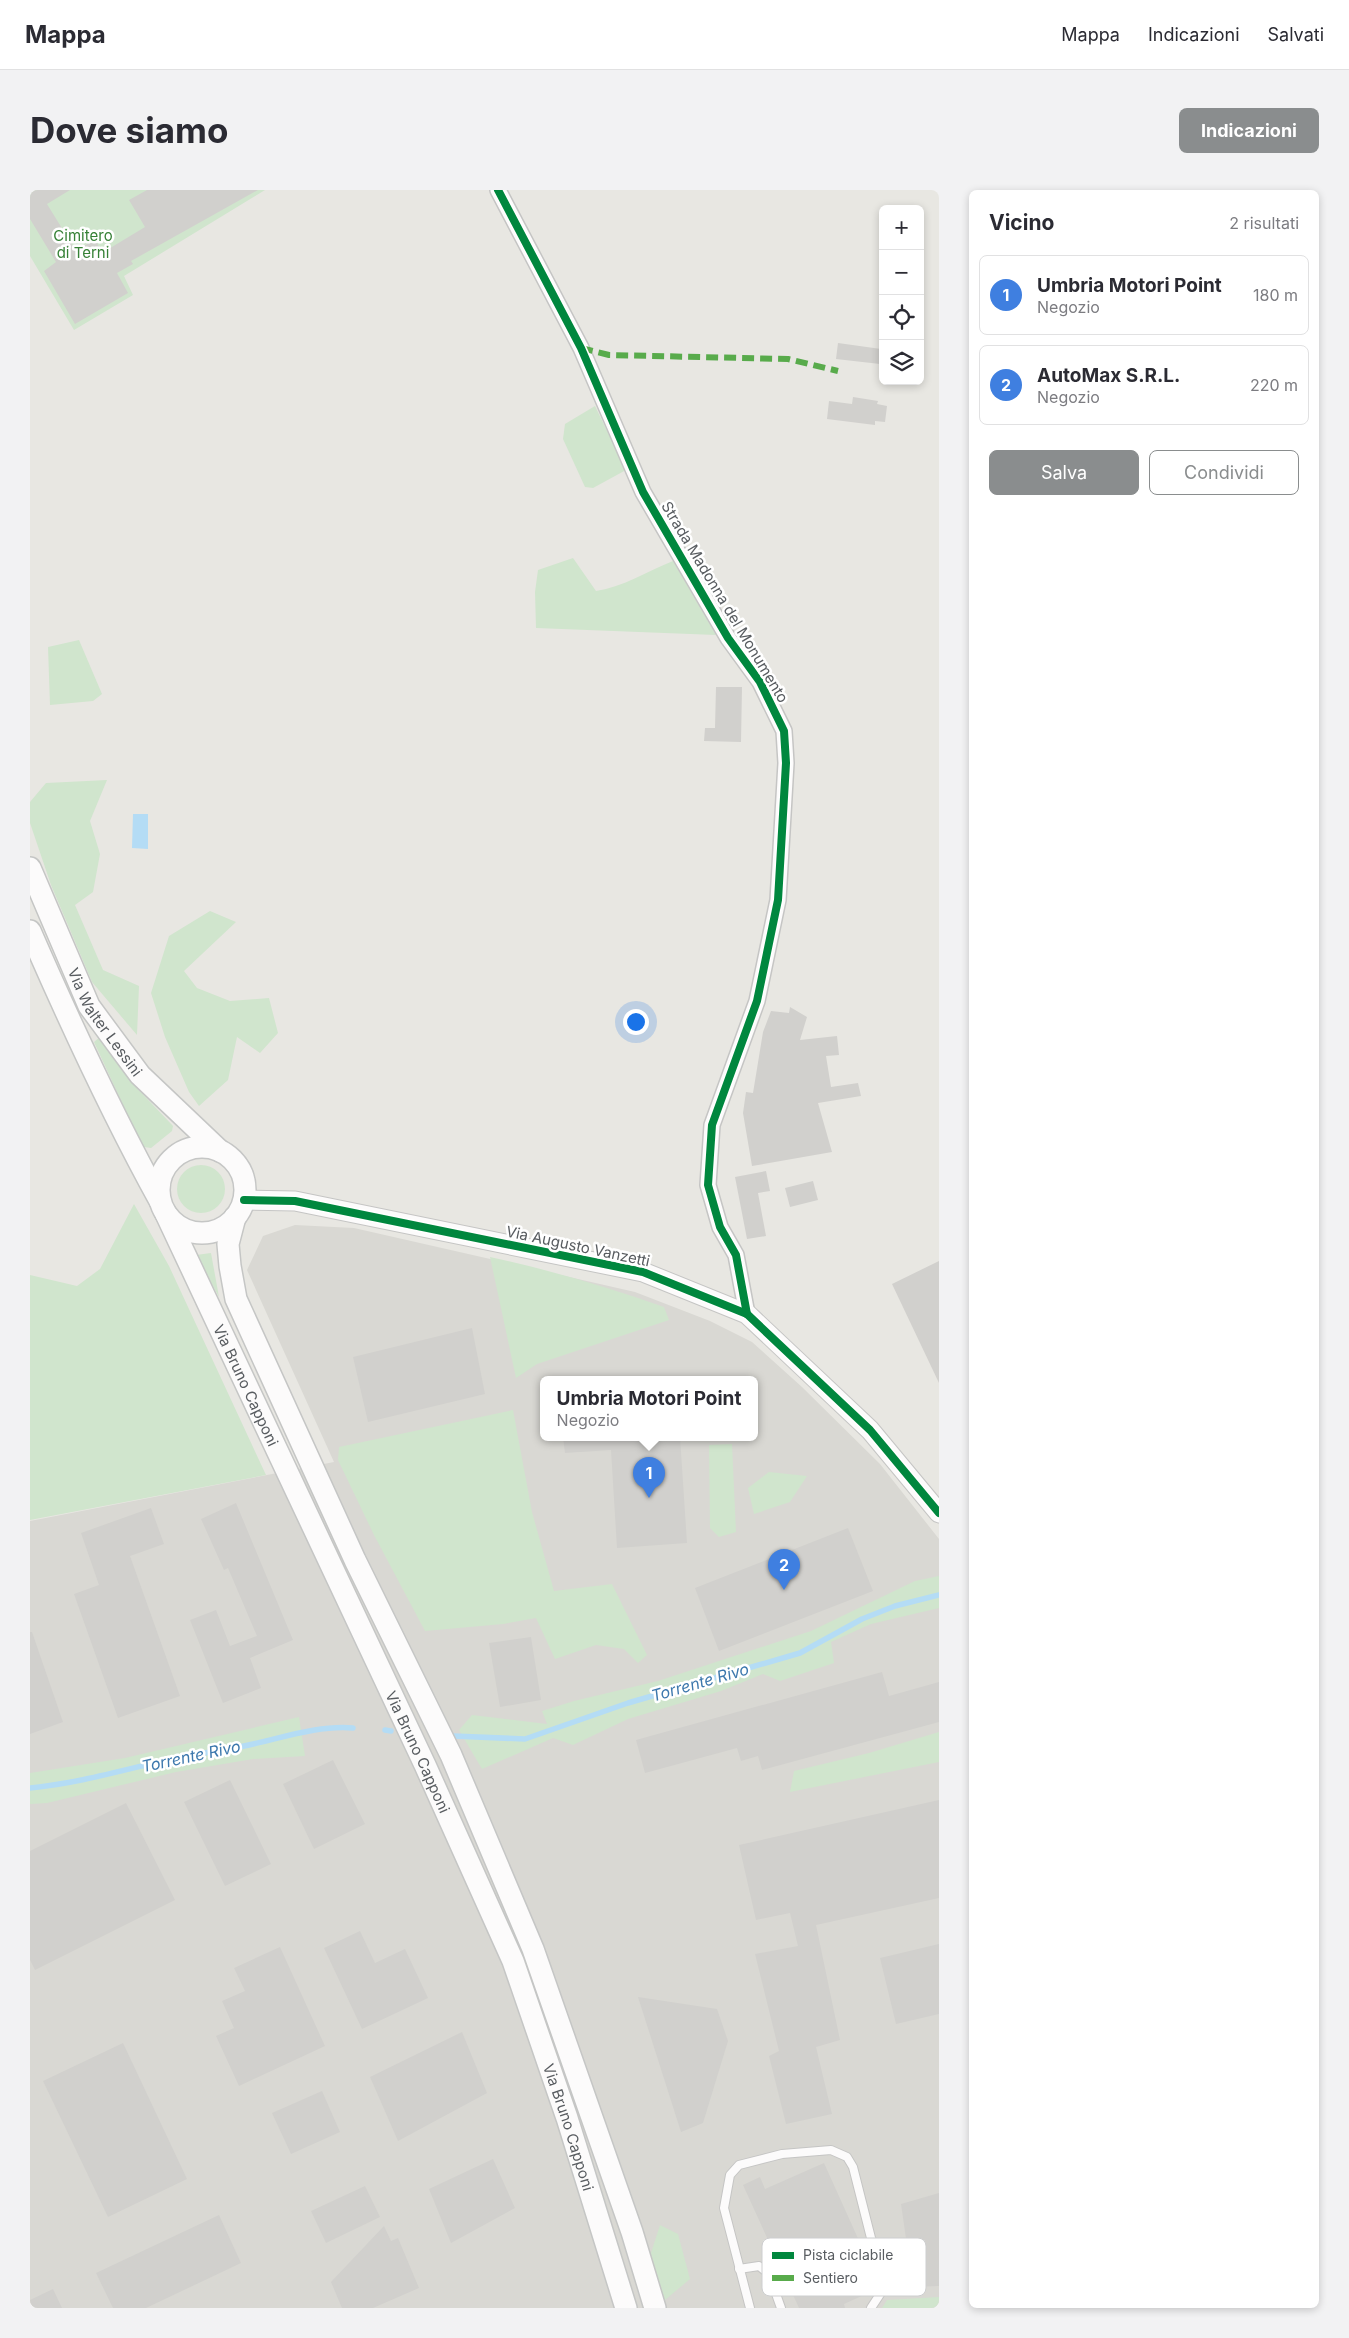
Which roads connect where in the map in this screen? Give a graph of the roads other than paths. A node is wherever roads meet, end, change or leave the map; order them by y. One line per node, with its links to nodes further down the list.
1 (498, 190): 7 (street, Strada Madonna del Monumento)
2 (30, 868): 4 (main road, Via Walter Lessini)
3 (30, 931): 5 (main road, Via Walter Lessini)
4 (220, 1151): 5 (main road); 6 (main road)
5 (163, 1208): 6 (main road); 14 (main road, Via Bruno Capponi)
6 (239, 1208): 7 (street, Via Augusto Vanzetti); 15 (main road, Via Bruno Capponi)
7 (747, 1314): 8 (street, Via Augusto Vanzetti)
8 (939, 1513)
9 (871, 2238): 11 (lane)
10 (762, 2268): 11 (lane)
11 (739, 2269): 16 (lane)
12 (777, 2296): 17 (lane)
13 (879, 2296): 18 (lane)
14 (626, 2308)
15 (655, 2308)
16 (750, 2308)
17 (781, 2308)
18 (871, 2308)

